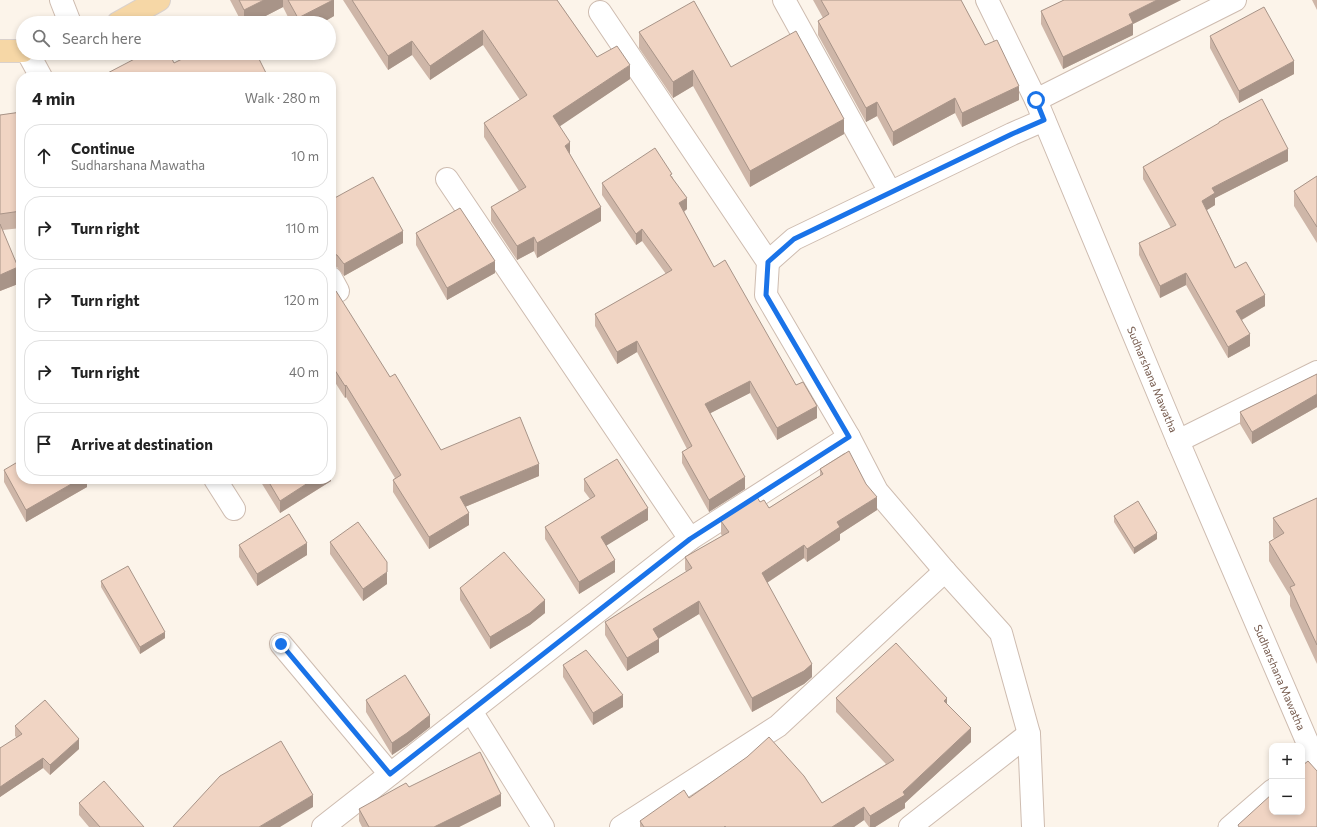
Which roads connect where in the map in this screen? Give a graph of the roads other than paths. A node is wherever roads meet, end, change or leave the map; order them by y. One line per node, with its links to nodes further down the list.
1 (61, 0): 7 (street)
2 (159, 0): 8 (main road)
3 (784, 0): 16 (street)
4 (987, 0): 13 (street, Sudharshana Mawatha)
5 (1235, 0): 13 (street)
6 (600, 12): 17 (street)
7 (67, 16)
8 (130, 16)
9 (0, 51): 10 (main road)
10 (16, 51)
11 (32, 60): 12 (street)
12 (38, 72)
13 (1036, 100): 14 (street, Sudharshana Mawatha)
14 (1044, 120): 16 (street); 20 (street, Sudharshana Mawatha)
15 (447, 179): 23 (street)
16 (890, 192): 17 (street)
17 (768, 262): 19 (street)
18 (1317, 372): 20 (street)
19 (849, 437): 23 (street); 24 (street)
20 (1178, 441): 28 (street, Sudharshana Mawatha)
21 (218, 484): 22 (street)
22 (234, 509)
23 (690, 539): 26 (street)
24 (945, 571): 27 (street); 33 (street)
25 (281, 644): 29 (street)
26 (471, 711): 29 (street); 32 (street)
27 (1029, 734): 34 (street); 35 (street)
28 (1310, 759)
29 (390, 774): 31 (street)
30 (1269, 792): 36 (lane)
31 (323, 827)
32 (543, 827)
33 (621, 827)
34 (910, 827)
35 (1033, 827)
36 (1228, 827)

